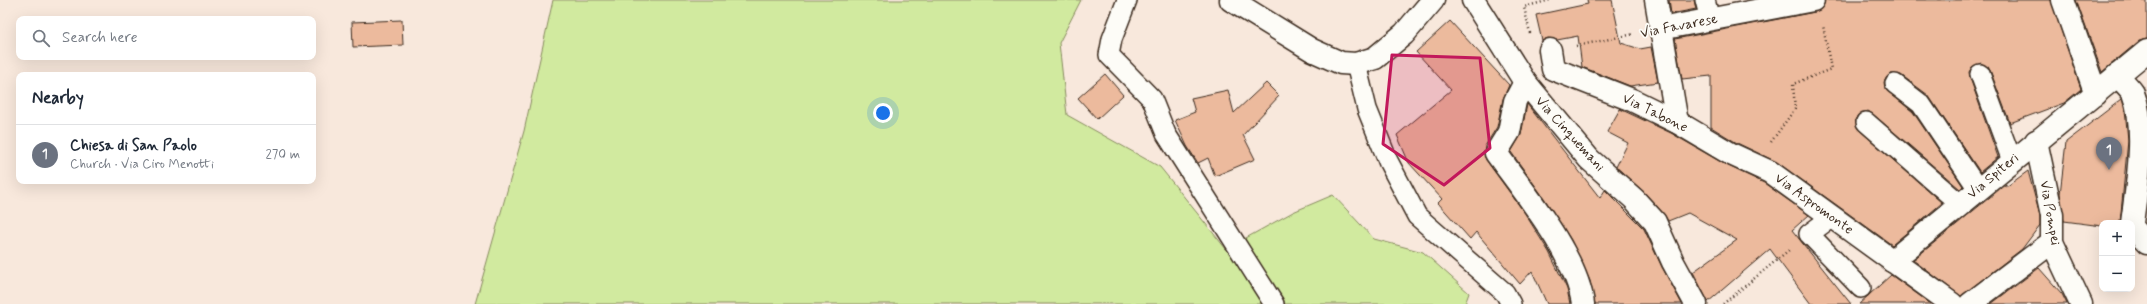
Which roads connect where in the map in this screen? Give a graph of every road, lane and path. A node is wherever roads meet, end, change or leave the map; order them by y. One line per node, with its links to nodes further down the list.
1 (1127, 0): 38 (lane)
2 (1231, 0): 14 (street)
3 (1432, 0): 14 (street)
4 (1474, 0): 17 (street, Via Cinquemani)
5 (1656, 0): 11 (street)
6 (1813, 0): 8 (street, Via Favarese)
7 (2063, 0): 19 (street)
8 (1789, 2): 9 (street, Via Favarese)
9 (1708, 10): 11 (street, Via Favarese)
10 (1823, 23): 25 (path, Via Aspromonte)
11 (1660, 29): 12 (path, Via Favarese); 20 (street)
12 (1560, 48): 20 (street, Via Tabone)
13 (2147, 51): 16 (street, Via Spiteri)
14 (1356, 64): 39 (lane)
15 (1980, 74): 24 (lane)
16 (2117, 75): 19 (street, Via Spiteri); 23 (street)
17 (1525, 82): 40 (street); 41 (street, Via Cinquemani)
18 (1895, 84): 26 (lane)
19 (2096, 94): 22 (street, Via Spiteri)
20 (1677, 122): 25 (street, Via Tabone)
21 (1866, 122): 27 (lane)
22 (2036, 141): 24 (street, Via Spiteri); 34 (street, Via Pompei)
23 (2144, 153): 29 (street)
24 (2012, 161): 26 (street, Via Spiteri)
25 (1770, 172): 28 (street, Via Aspromonte)
26 (1978, 189): 27 (street, Via Spiteri)
27 (1960, 204): 36 (street, Via Spiteri)
28 (1832, 217): 33 (lane); 36 (street, Via Aspromonte)
29 (2133, 220)
30 (2147, 223): 31 (street)
31 (2135, 226)
32 (2135, 230): 35 (street)
33 (1809, 234): 37 (lane); 42 (path)
34 (2052, 242): 44 (street); 45 (street, Via Pompei)
35 (2147, 243)
36 (1892, 261): 43 (street, Via Aspromonte)
37 (1860, 288)
38 (1274, 304)
39 (1511, 304)
40 (1583, 304)
41 (1696, 304)
42 (1723, 304)
43 (1952, 304)
44 (1970, 304)
45 (2081, 304)

